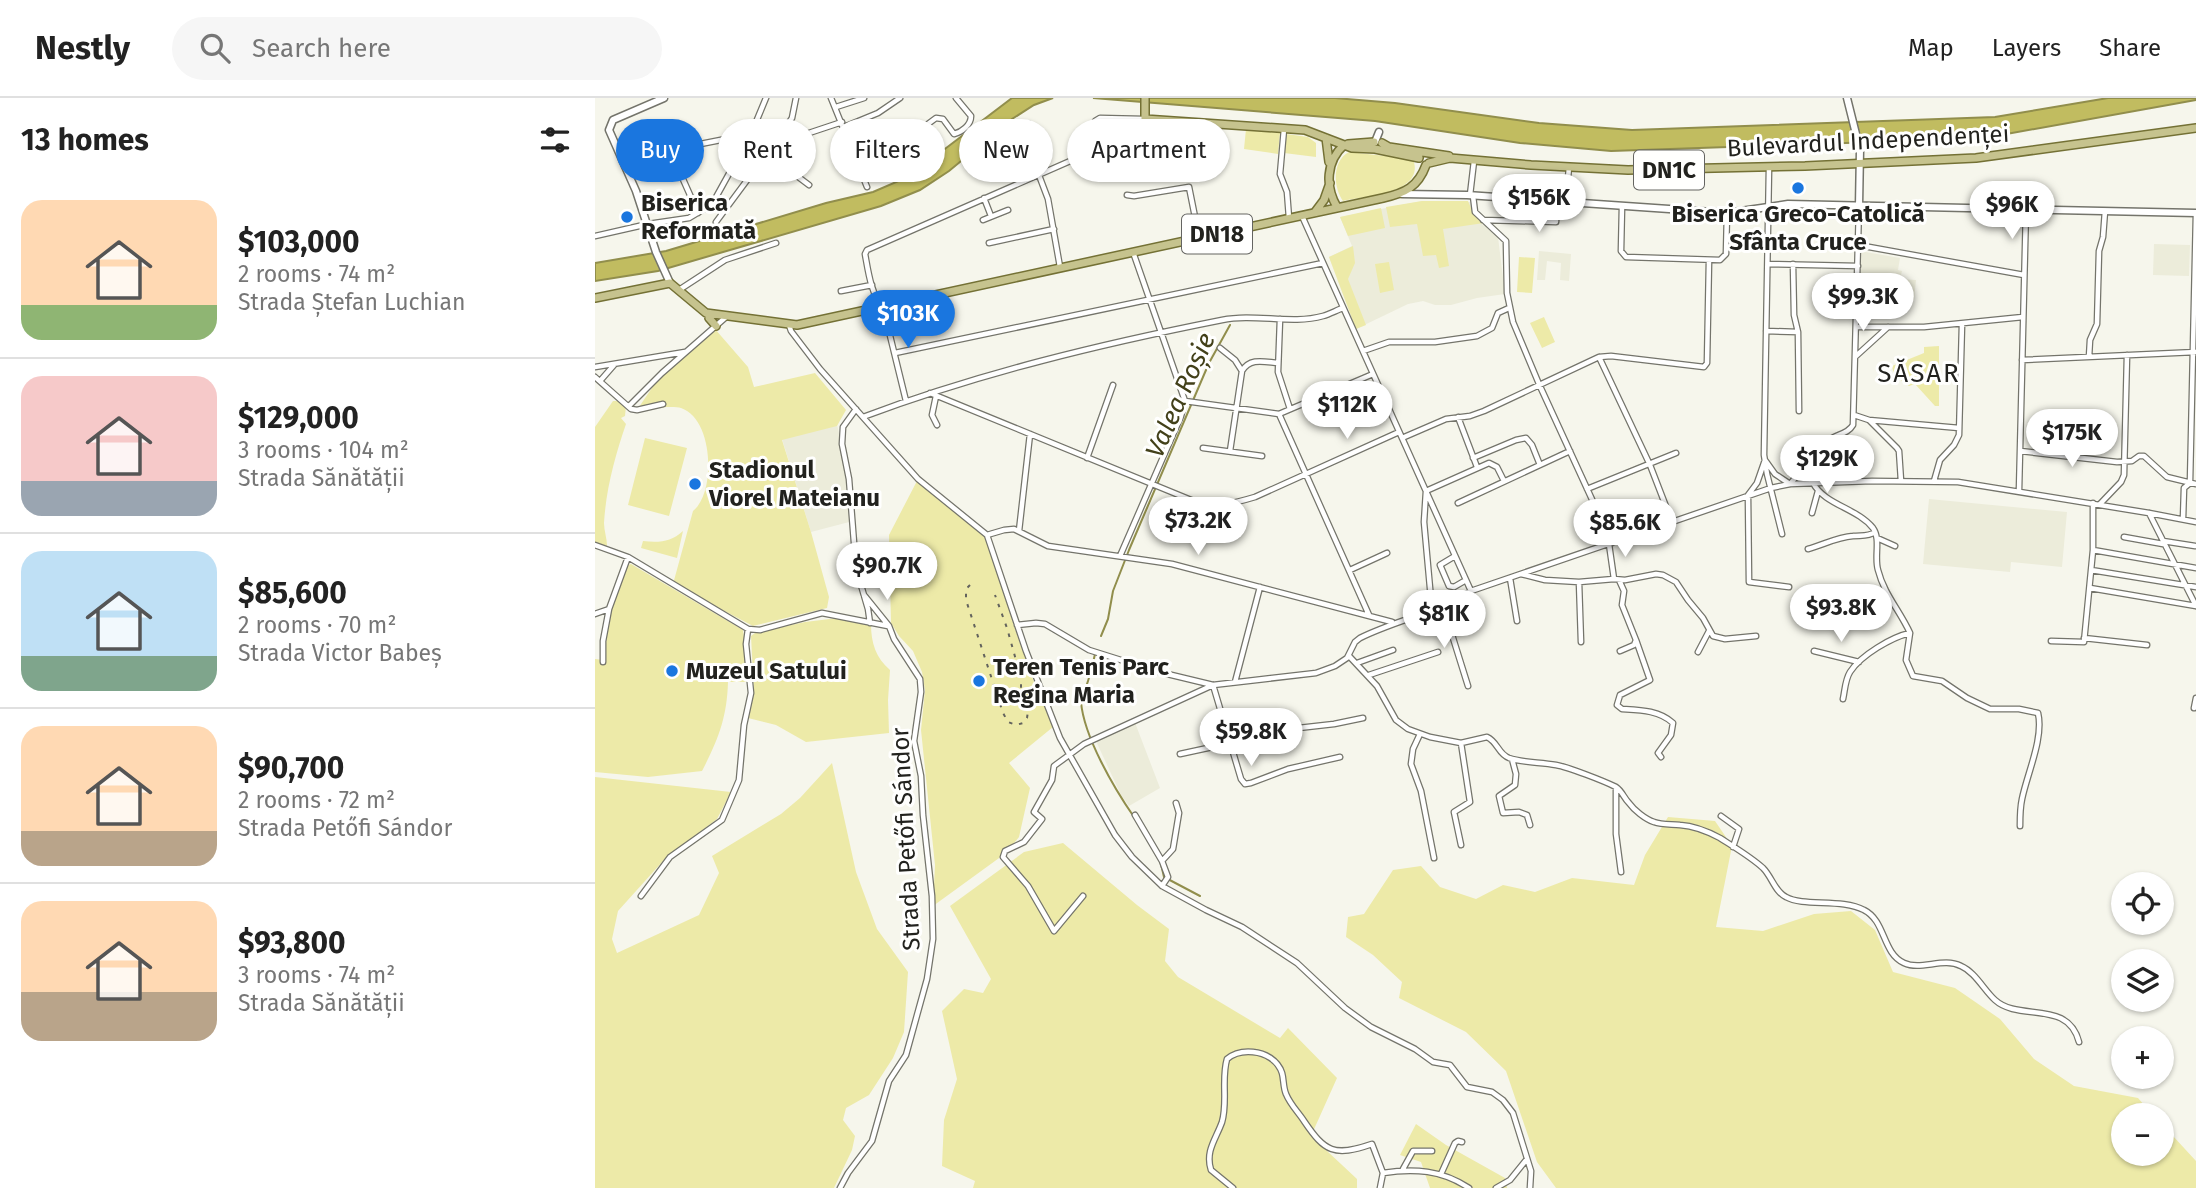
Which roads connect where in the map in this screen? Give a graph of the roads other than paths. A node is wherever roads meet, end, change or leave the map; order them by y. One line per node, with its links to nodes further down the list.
1 (663, 98): 69 (street)
2 (766, 98): 12 (street)
3 (796, 98): 13 (street)
4 (831, 98): 10 (street)
5 (864, 98): 10 (street)
6 (900, 98): 15 (street)
7 (956, 98): 16 (street)
8 (1145, 98): 11 (main road)
9 (1847, 98): 27 (street)
10 (836, 107): 14 (street)
11 (1145, 118): 17 (main road, Bulevardul Independenței / DN1C); 31 (street, Bulevardul Independenței / DN1C)
12 (757, 119)
13 (791, 119)
14 (841, 119)
15 (860, 119)
16 (945, 122)
17 (1284, 128): 19 (main road, Bulevardul Independenței / DN1C); 64 (street)
18 (2196, 128): 27 (main road, Bulevardul Independenței / DN1C)
19 (1326, 138): 22 (main road, Bulevardul Independenței / DN1C); 28 (main road)
20 (718, 141): 59 (street)
21 (1378, 142): 22 (main road, Bulevardul Independenței / DN1C); 23 (main road, Bulevardul Independenței / DN1C); 25 (main road, Bulevardul Independenței / DN1C)
22 (1344, 145): 28 (main road)
23 (1444, 154): 24 (main road, Bulevardul Independenței / DN1C); 25 (main road)
24 (1456, 158): 25 (main road, Bulevardul Independenței / DN1C); 26 (main road, Bulevardul Independenței / DN1C)
25 (1424, 160): 39 (main road); 47 (main road)
26 (1475, 160): 29 (main road, Bulevardul Independenței / DN1C); 45 (street)
27 (1859, 163): 30 (main road, Bulevardul Independenței / DN1C); 53 (street)
28 (1330, 166): 38 (main road)
29 (1569, 167): 30 (main road, Bulevardul Independenței / DN1C); 50 (street)
30 (1769, 167): 51 (street)
31 (1053, 168)
32 (725, 182): 59 (street)
33 (746, 182): 68 (street)
34 (805, 182): 40 (street)
35 (865, 182): 41 (street)
36 (1020, 182): 46 (street)
37 (1041, 182): 70 (street)
38 (1330, 183): 54 (main road); 58 (main road)
39 (1416, 183): 42 (street); 43 (main road)
40 (809, 185)
41 (867, 187)
42 (1426, 193): 43 (street); 45 (street)
43 (1400, 194): 47 (main road)
44 (1127, 195): 72 (street)
45 (1471, 195): 48 (street); 66 (street)
46 (984, 198): 62 (street); 85 (street)
47 (1379, 198): 54 (main road)
48 (1517, 199): 49 (street); 67 (street)
49 (1557, 202): 50 (street); 67 (street)
50 (1566, 202): 52 (street)
51 (1769, 205): 53 (street); 60 (street); 79 (street)
52 (1622, 206): 60 (street); 77 (street)
53 (1859, 206): 55 (street); 75 (street)
54 (1337, 207): 58 (main road, DN18)
55 (2026, 209): 57 (street); 83 (street)
56 (1008, 210): 62 (street)
57 (2105, 211): 61 (street); 113 (street)
58 (1315, 212): 63 (main road, DN18)
59 (698, 213): 69 (street)
60 (1727, 213): 77 (street)
61 (2196, 213): 108 (street)
62 (991, 216): 65 (street)
63 (1301, 216): 64 (main road, DN18); 78 (street)
64 (1289, 218): 72 (main road, DN18)
65 (983, 220)
66 (1482, 220): 67 (street); 92 (street)
67 (1514, 220)
68 (716, 222)
69 (648, 223): 71 (street); 84 (street)
70 (1054, 229): 74 (street); 82 (street)
71 (595, 236)
72 (1199, 237): 76 (main road, DN18)
73 (776, 243): 86 (street)
74 (989, 243)
75 (1858, 245): 81 (street); 83 (street)
76 (1133, 251): 82 (main road, DN18); 89 (street)
77 (1709, 260): 111 (street)
78 (1323, 263): 89 (street); 91 (street)
79 (1768, 264): 80 (street); 102 (street)
80 (1793, 264): 81 (street); 103 (street)
81 (1858, 266): 100 (street)
82 (1060, 267): 90 (main road, DN18)
83 (2024, 275): 95 (street)
84 (670, 283): 86 (main road); 88 (main road)
85 (872, 285): 87 (street); 90 (street)
86 (679, 290): 93 (main road)
87 (841, 291)
88 (595, 299)
89 (1150, 299): 104 (street); 109 (street)
90 (883, 307): 98 (main road, DN18); 109 (street)
91 (1343, 307): 96 (street); 106 (street)
92 (1509, 308): 106 (street); 122 (street)
93 (709, 314): 94 (main road, DN18); 99 (main road)
94 (727, 316): 98 (main road, DN18); 99 (street)
95 (2023, 317): 97 (street); 114 (street)
96 (1280, 319): 104 (street); 115 (street)
97 (1962, 324): 101 (street); 141 (street)
98 (789, 325): 132 (street)
99 (716, 326): 107 (street)
100 (1857, 327): 101 (street); 112 (street)
101 (1888, 327): 112 (street)
102 (1766, 331): 103 (street); 153 (street)
103 (1798, 331): 134 (street)
104 (1162, 332): 124 (street); 128 (street)
105 (1220, 348): 118 (street)
106 (1363, 351): 119 (street)
107 (686, 352): 116 (street); 130 (street)
108 (2194, 352): 110 (street); 125 (street)
109 (895, 353): 127 (street)
110 (2127, 355): 113 (street); 154 (street)
111 (1599, 357): 122 (street); 156 (street)
112 (1855, 357): 136 (street)
113 (2089, 357): 114 (street)
114 (2022, 360): 148 (street)
115 (1278, 363): 118 (street); 133 (street)
116 (615, 365): 117 (street); 121 (street)
117 (595, 368)
118 (1242, 371): 131 (street)
119 (1373, 374): 133 (street); 142 (street)
120 (595, 377): 121 (street)
121 (600, 382): 130 (street)
122 (1539, 384): 138 (street); 147 (street)
123 (1113, 385): 151 (street)
124 (930, 393): 126 (street); 127 (street)
125 (2194, 394): 164 (street)
126 (936, 396): 140 (street); 143 (street)
127 (907, 401): 137 (street)
128 (1185, 401): 131 (street); 165 (street)
129 (663, 404): 130 (street)
130 (629, 406)
131 (1236, 408): 135 (street); 146 (street)
132 (856, 409): 137 (street); 211 (street, Strada Petőfi Sándor)
133 (1290, 409): 135 (street)
134 (1799, 411)
135 (1279, 414): 158 (street)
136 (1854, 415): 139 (street); 163 (street)
137 (863, 417): 183 (street)
138 (1458, 417): 144 (street); 152 (street)
139 (1869, 420): 141 (street); 160 (street)
140 (937, 425)
141 (1959, 428): 161 (street)
142 (1399, 432): 144 (street); 158 (street)
143 (1030, 435): 151 (street); 180 (street)
144 (1402, 438): 168 (street)
145 (1203, 448): 146 (street)
146 (1230, 451): 150 (street)
147 (1570, 451): 155 (street); 167 (street)
148 (2020, 451): 154 (street); 169 (street)
149 (1676, 453): 156 (street)
150 (1262, 456)
151 (1087, 458): 165 (street)
152 (1473, 458): 155 (street); 157 (street)
153 (1765, 460): 163 (street); 166 (street); 171 (street)
154 (2125, 461): 164 (street); 174 (street)
155 (1540, 465): 159 (street)
156 (1650, 465): 167 (street); 178 (street)
157 (1477, 467): 159 (street); 168 (street)
158 (1305, 473): 165 (street); 198 (street)
159 (1504, 481): 172 (street)
160 (1901, 481): 161 (street); 162 (street)
161 (1934, 481): 169 (street)
162 (1813, 483): 163 (street); 170 (street)
163 (1790, 484): 166 (street)
164 (2193, 484): 177 (street)
165 (1155, 485): 195 (street)
166 (1771, 488): 171 (street); 181 (street)
167 (1587, 489): 186 (street)
168 (1426, 491): 193 (street); 215 (street)
169 (2019, 491): 173 (street)
170 (1818, 492): 175 (street); 182 (street)
171 (1748, 495): 178 (street); 206 (street)
172 (1458, 503)
173 (2092, 503): 174 (street); 191 (street)
174 (2099, 504): 176 (street)
175 (1812, 513)
176 (2149, 513): 177 (street); 185 (street)
177 (2183, 519): 179 (street)
178 (1672, 522): 186 (street)
179 (2196, 522)
180 (1019, 531): 183 (street); 195 (street)
181 (1782, 534)
182 (1876, 535): 188 (street); 190 (street); 225 (street)
183 (987, 536): 221 (street)
184 (2124, 537): 185 (street)
185 (2163, 542): 189 (street); 196 (street)
186 (1610, 543): 200 (street); 202 (street)
187 (595, 545): 194 (street)
188 (1895, 546)
189 (2195, 546)
190 (1808, 549)
191 (2093, 550): 196 (street); 199 (street)
192 (1387, 553): 198 (street)
193 (1455, 556): 203 (street); 203 (street)
194 (628, 557): 214 (street); 223 (street)
195 (1125, 557): 207 (street)
196 (2175, 564): 197 (street); 205 (street)
197 (2196, 568)
198 (1350, 570): 217 (street)
199 (2091, 570): 205 (street); 209 (street)
200 (1520, 574): 201 (street); 204 (street)
201 (1510, 578): 210 (street); 218 (street)
202 (1617, 579): 204 (street); 224 (street); 227 (street)
203 (1467, 580): 210 (street)
204 (1579, 582): 230 (street)
205 (2185, 585): 208 (street); 213 (street)
206 (1789, 586)
207 (1260, 587): 217 (street); 242 (street)
208 (2196, 587)
209 (2090, 588): 213 (street); 228 (street)
210 (1471, 591): 212 (street)
211 (864, 595): 219 (street); 222 (street, Strada Petőfi Sándor)
212 (1443, 606): 215 (street); 244 (street)
213 (2196, 606)
214 (609, 609): 216 (street); 238 (street)
215 (1432, 610): 220 (street)
216 (595, 614)
217 (1369, 616): 220 (street)
218 (1517, 621)
219 (870, 622): 222 (street); 223 (street)
220 (1394, 623): 237 (street)
221 (1017, 625): 243 (street); 252 (street)
222 (889, 626): 278 (street, Strada Petőfi Sándor)
223 (748, 629): 270 (street)
224 (1709, 631): 226 (street); 236 (street)
225 (1910, 633): 239 (street); 262 (street)
226 (1756, 636)
227 (1636, 640): 233 (street); 255 (street)
228 (2084, 640): 229 (street); 231 (street)
229 (2051, 641)
230 (1581, 642)
231 (2147, 645)
232 (1393, 650): 240 (street)
233 (1621, 651)
234 (1814, 651): 239 (street)
235 (1438, 652): 241 (street)
236 (1698, 652)
237 (1349, 656): 240 (street); 242 (street)
238 (603, 662)
239 (1859, 662): 246 (street)
240 (1357, 663): 241 (street)
241 (1369, 675): 249 (street)
242 (1235, 682): 243 (street)
243 (1213, 685): 250 (street); 252 (street)
244 (1468, 686)
245 (2196, 698): 247 (street)
246 (1843, 699)
247 (2194, 708)
248 (1363, 718): 250 (street)
249 (1420, 734): 251 (street); 265 (street)
250 (1231, 743): 253 (street); 254 (street)
251 (1461, 743): 256 (street); 263 (street)
252 (1068, 754): 268 (street); 269 (street)
253 (1180, 754)
254 (1340, 757)
255 (1661, 757)
256 (1512, 759): 257 (street); 261 (street)
257 (1616, 787): 264 (street); 267 (street)
258 (1176, 803): 266 (street)
259 (1135, 815): 266 (street)
260 (1721, 816): 264 (street)
261 (1530, 825)
262 (2020, 826)
263 (1461, 845)
264 (1733, 847): 271 (street)
265 (1434, 858)
266 (1162, 861): 268 (street)
267 (1621, 872)
268 (1162, 886): 274 (street)
269 (1083, 896)
270 (641, 897)
271 (2079, 1042)
272 (1462, 1142): 277 (street)
273 (1432, 1151): 275 (street)
274 (1527, 1159): 282 (street); 283 (street)
275 (1403, 1169): 276 (street); 277 (street)
276 (1383, 1173): 279 (street); 280 (street)
277 (1441, 1174): 281 (street)
278 (840, 1188)
279 (1233, 1188)
280 (1380, 1188)
281 (1469, 1188)
282 (1496, 1188)
283 (1531, 1188)

